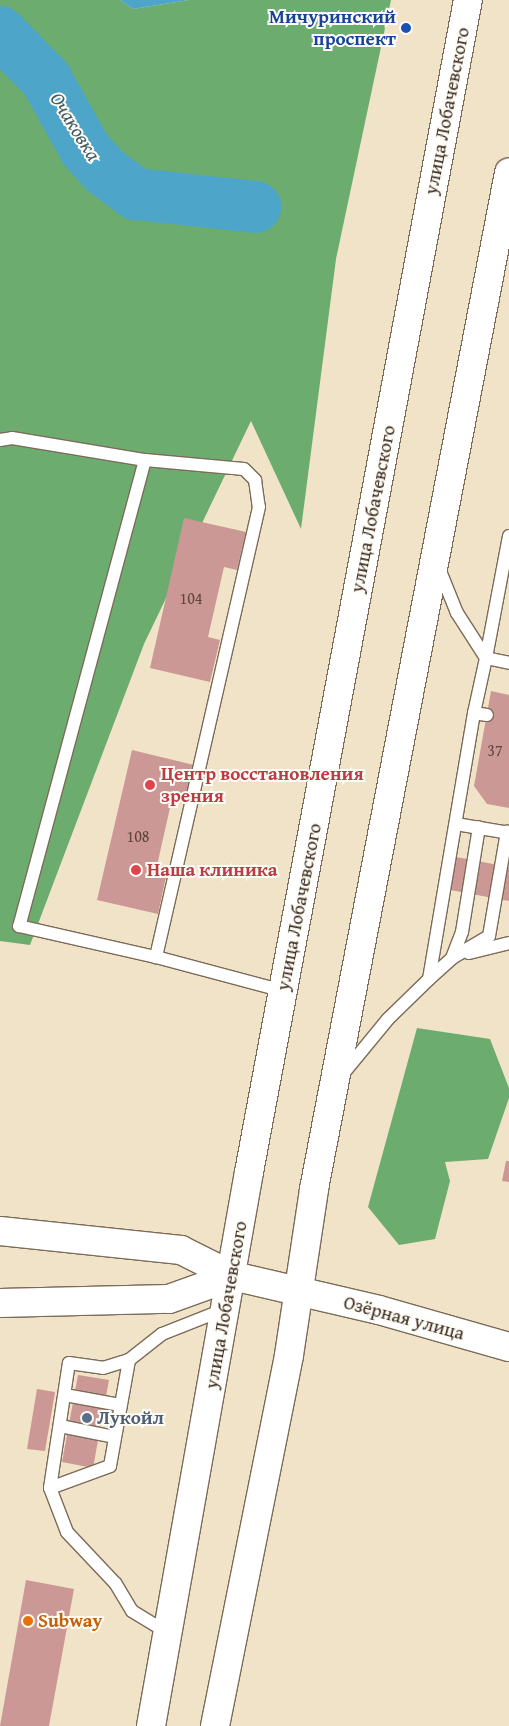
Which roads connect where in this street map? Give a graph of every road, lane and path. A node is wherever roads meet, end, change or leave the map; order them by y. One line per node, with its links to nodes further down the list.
1 (468, 0): 19 (main road, улица Лобачевского)
2 (509, 173): 6 (main road)
3 (0, 440): 4 (lane)
4 (145, 460): 16 (lane); 16 (lane)
5 (509, 536): 7 (lane)
6 (434, 557): 7 (lane); 20 (main road)
7 (486, 658): 8 (lane); 9 (lane)
8 (509, 663)
9 (474, 713): 10 (lane); 11 (lane)
10 (487, 715)
11 (456, 824): 12 (lane); 18 (lane)
12 (479, 827): 13 (lane); 17 (lane)
13 (508, 833): 17 (lane)
14 (509, 943): 17 (lane)
15 (509, 950): 17 (lane)
16 (156, 957): 19 (lane)
17 (452, 958): 18 (lane)
18 (429, 979): 20 (lane)
19 (284, 991): 22 (main road, улица Лобачевского)
20 (334, 1084): 23 (main road)
21 (0, 1231): 22 (main road, Озёрная улица)
22 (233, 1276): 23 (main road, Озёрная улица); 24 (main road); 25 (main road, улица Лобачевского)
23 (299, 1290): 26 (main road, Озёрная улица); 35 (main road)
24 (0, 1303)
25 (225, 1309): 27 (lane); 33 (main road, улица Лобачевского)
26 (509, 1347)
27 (129, 1360): 28 (lane); 29 (lane)
28 (65, 1395): 29 (lane); 30 (lane)
29 (120, 1405): 31 (lane)
30 (60, 1426): 31 (lane); 32 (lane)
31 (114, 1436): 32 (lane)
32 (50, 1488): 33 (lane)
33 (168, 1633): 34 (main road, улица Лобачевского)
34 (151, 1726)
35 (215, 1726)

